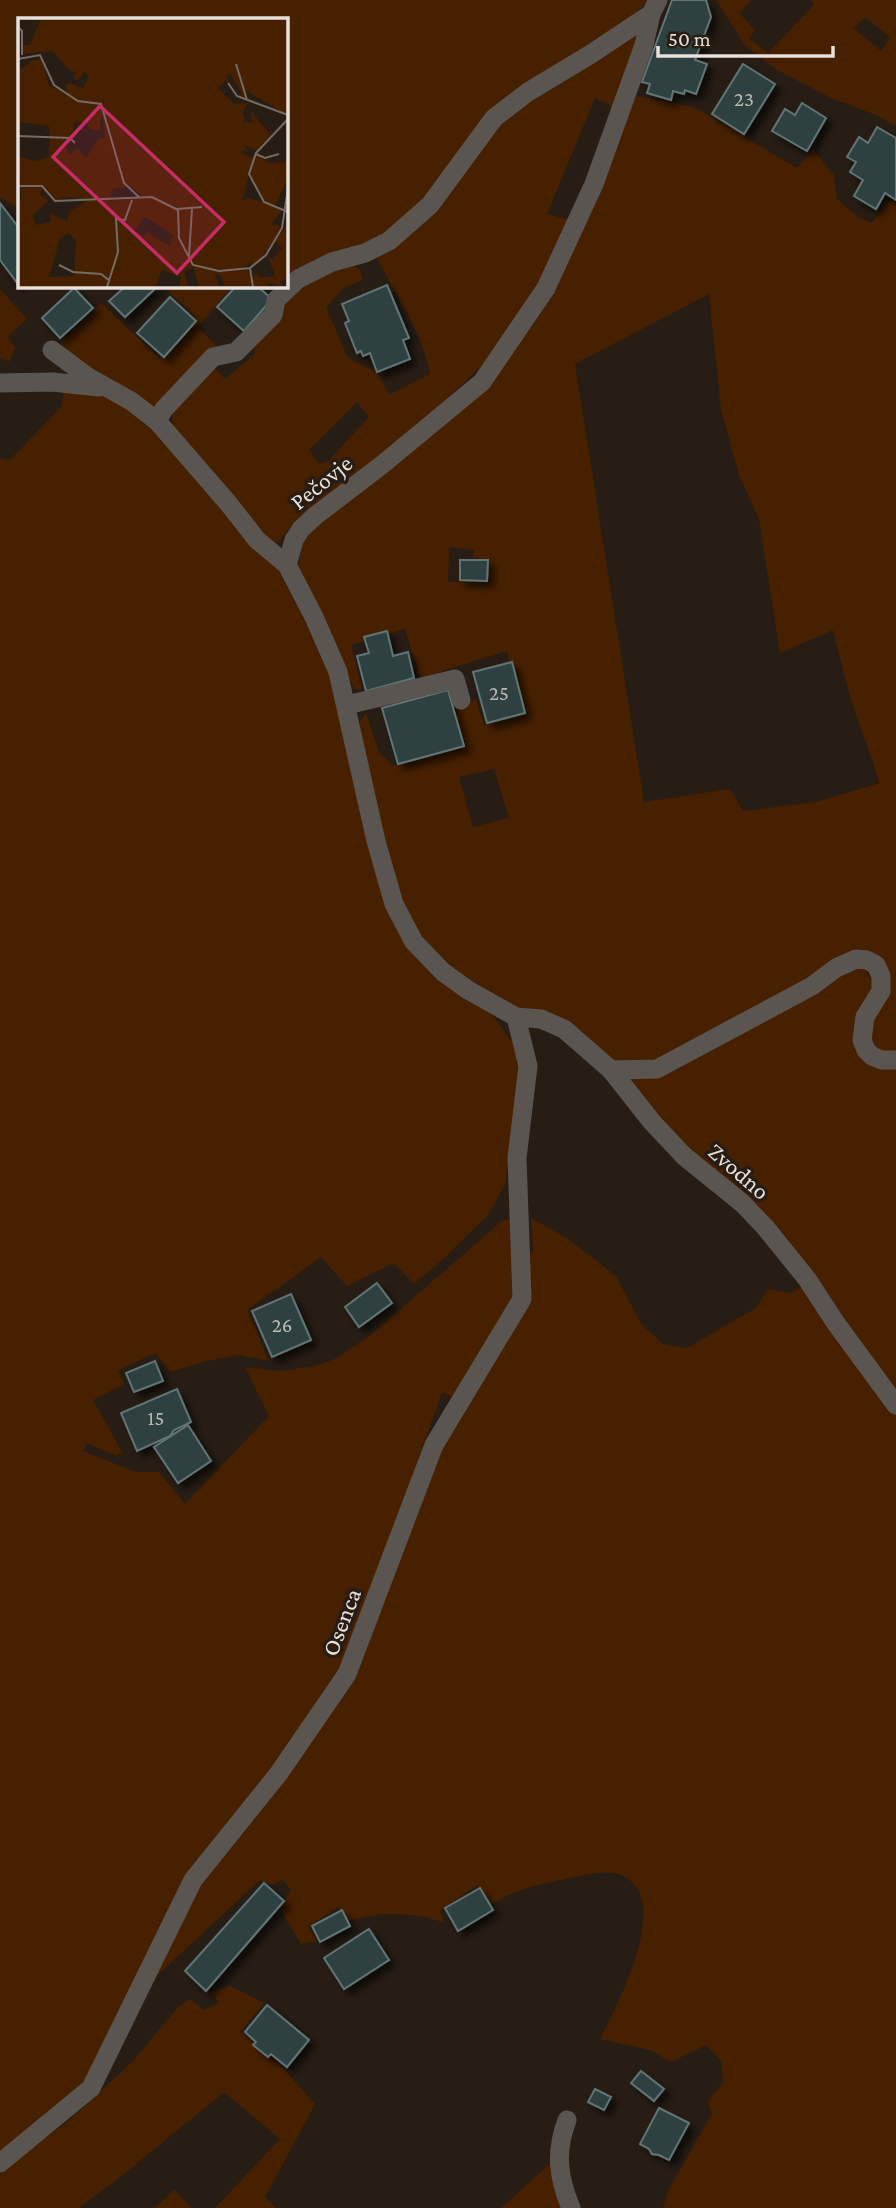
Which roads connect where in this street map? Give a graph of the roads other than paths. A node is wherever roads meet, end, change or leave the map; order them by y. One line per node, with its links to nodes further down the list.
1 (654, 7): 5 (street); 6 (street, Pečovje)
2 (52, 350): 4 (street)
3 (0, 383): 4 (street)
4 (107, 388): 5 (street)
5 (157, 421): 6 (street)
6 (287, 565): 8 (street)
7 (461, 701): 8 (street)
8 (347, 705): 9 (street)
9 (516, 1017): 11 (street, Zvodno); 14 (street, Osenca)
10 (896, 1060): 11 (street)
11 (611, 1070): 12 (street, Zvodno)
12 (896, 1405)
13 (567, 2120): 15 (street)
14 (0, 2163)
15 (571, 2208)

